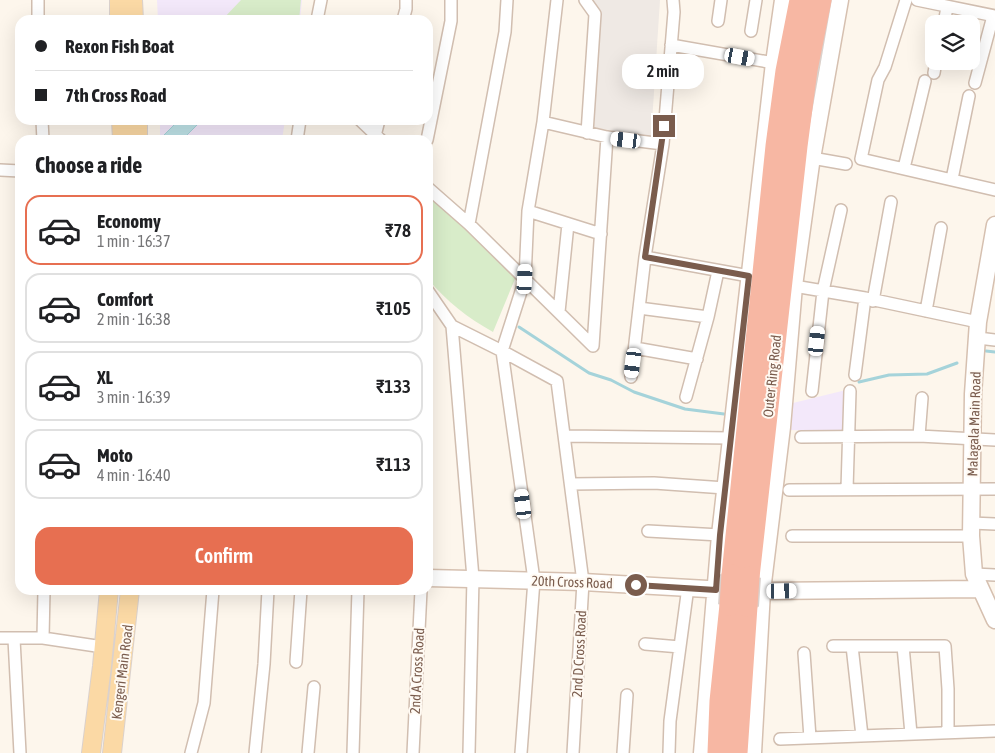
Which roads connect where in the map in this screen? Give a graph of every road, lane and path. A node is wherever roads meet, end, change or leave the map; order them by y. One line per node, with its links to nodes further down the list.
1 (38, 0): 20 (street)
2 (119, 0): 21 (main road)
3 (133, 0): 22 (main road)
4 (321, 0): 23 (street)
5 (406, 0): 24 (street)
6 (451, 0): 34 (street)
7 (506, 0): 52 (street)
8 (557, 0): 35 (street)
9 (585, 0): 37 (street)
10 (673, 0): 29 (street)
11 (721, 0): 27 (street)
12 (756, 0): 28 (street)
13 (783, 0): 30 (street)
14 (800, 0): 103 (highway, Outer Ring Road)
15 (821, 0): 103 (highway, Outer Ring Road)
16 (840, 0): 41 (street)
17 (906, 0): 43 (street)
18 (917, 0): 19 (street)
19 (947, 6): 25 (street); 26 (street)
20 (38, 15)
21 (119, 15)
22 (134, 15)
23 (318, 15)
24 (404, 15)
25 (946, 15)
26 (994, 16): 32 (street)
27 (718, 21)
28 (750, 31)
29 (671, 45): 30 (street); 40 (street)
30 (774, 63): 59 (street)
31 (925, 81): 43 (street)
32 (975, 83)
33 (969, 96): 46 (street)
34 (433, 114)
35 (543, 122): 37 (street); 51 (street)
36 (365, 125): 38 (street)
37 (586, 133): 39 (street)
38 (374, 135)
39 (607, 137): 40 (street); 56 (street)
40 (663, 144): 57 (street)
41 (812, 158): 42 (street); 61 (street)
42 (846, 164)
43 (904, 168): 46 (street)
44 (0, 170): 45 (street)
45 (15, 171)
46 (952, 180): 47 (street)
47 (995, 190)
48 (433, 192): 52 (street)
49 (891, 202): 64 (street)
50 (841, 210): 62 (street)
51 (528, 211): 53 (street); 60 (street)
52 (469, 224): 60 (street)
53 (568, 224): 56 (street); 67 (street)
54 (995, 225): 70 (street, Malagala Main Road)
55 (941, 228): 66 (street)
56 (601, 234): 67 (street)
57 (645, 257): 58 (street); 65 (street)
58 (718, 271): 59 (street); 68 (street)
59 (749, 276): 85 (street)
60 (525, 279): 67 (street); 73 (street)
61 (794, 286): 62 (street); 103 (street)
62 (823, 290): 64 (street); 77 (street)
63 (433, 298): 69 (street)
64 (869, 300): 66 (street); 75 (street)
65 (639, 308): 68 (street); 72 (street)
66 (926, 311): 70 (street)
67 (559, 312)
68 (708, 317): 74 (street)
69 (452, 326): 73 (street); 101 (street)
70 (978, 330): 71 (street); 86 (street, Malagala Main Road)
71 (995, 340)
72 (635, 348): 74 (street); 76 (street)
73 (502, 351): 81 (street, 2nd D Cross Road); 102 (street)
74 (697, 359): 79 (street)
75 (855, 375)
76 (631, 377)
77 (812, 391)
78 (850, 391): 82 (street)
79 (686, 397)
80 (922, 398): 83 (street)
81 (565, 436): 85 (street); 88 (street, 2nd D Cross Road)
82 (848, 436): 83 (street); 84 (street); 91 (street)
83 (919, 436): 86 (street)
84 (801, 437)
85 (731, 438): 89 (street)
86 (973, 438): 87 (street); 90 (street, Malagala Main Road)
87 (995, 440)
88 (571, 484): 89 (street); 105 (street, 2nd D Cross Road)
89 (726, 488): 97 (street)
90 (972, 488): 91 (street); 93 (street); 95 (street, Malagala Main Road)
91 (847, 489): 92 (street)
92 (789, 490)
93 (995, 490)
94 (995, 524): 95 (street)
95 (971, 530): 98 (street); 104 (street, Malagala Main Road)
96 (648, 531): 97 (street)
97 (720, 535): 115 (street)
98 (792, 536)
99 (995, 575): 104 (street)
100 (433, 578): 101 (street, 20th Cross Road)
101 (473, 578): 102 (street, 20th Cross Road); 144 (street)
102 (534, 580): 105 (street, 20th Cross Road); 145 (street)
103 (748, 581): 104 (street, 20th Cross Road); 115 (highway, Outer Ring Road, bridge); 115 (street, 20th Cross Road); 152 (street)
104 (977, 581): 116 (street, Malagala Main Road)
105 (583, 582): 106 (street, 20th Cross Road); 146 (street, 2nd D Cross Road)
106 (688, 587): 115 (street, 20th Cross Road); 125 (street)
107 (44, 595): 119 (street)
108 (108, 595): 124 (main road, Kengeri Main Road)
109 (129, 595): 138 (main road, Kengeri Main Road)
110 (213, 595): 139 (street)
111 (268, 595): 140 (street)
112 (301, 595): 127 (street)
113 (358, 595): 142 (street)
114 (421, 595): 143 (street, 2nd A Cross Road)
115 (731, 600): 149 (street); 150 (highway, Outer Ring Road); 151 (highway, Outer Ring Road)
116 (995, 620)
117 (0, 638): 118 (street)
118 (14, 638): 119 (street); 136 (street)
119 (43, 638): 124 (street)
120 (645, 644): 125 (street)
121 (833, 646): 122 (street)
122 (852, 646): 123 (street); 133 (street)
123 (903, 646): 131 (street); 132 (street)
124 (103, 647): 137 (main road, Kengeri Main Road)
125 (680, 647): 148 (street)
126 (804, 653): 134 (street)
127 (296, 662)
128 (314, 687): 141 (street)
129 (627, 695): 147 (street)
130 (995, 731): 131 (street)
131 (948, 732): 132 (street)
132 (911, 734): 133 (street)
133 (862, 736): 134 (street)
134 (810, 738): 135 (street)
135 (780, 739)
136 (20, 753)
137 (91, 753)
138 (112, 753)
139 (191, 753)
140 (255, 753)
141 (308, 753)
142 (353, 753)
143 (413, 753)
144 (469, 753)
145 (521, 753)
146 (573, 753)
147 (622, 753)
148 (669, 753)
149 (702, 753)
150 (718, 753)
151 (737, 753)
152 (753, 753)

